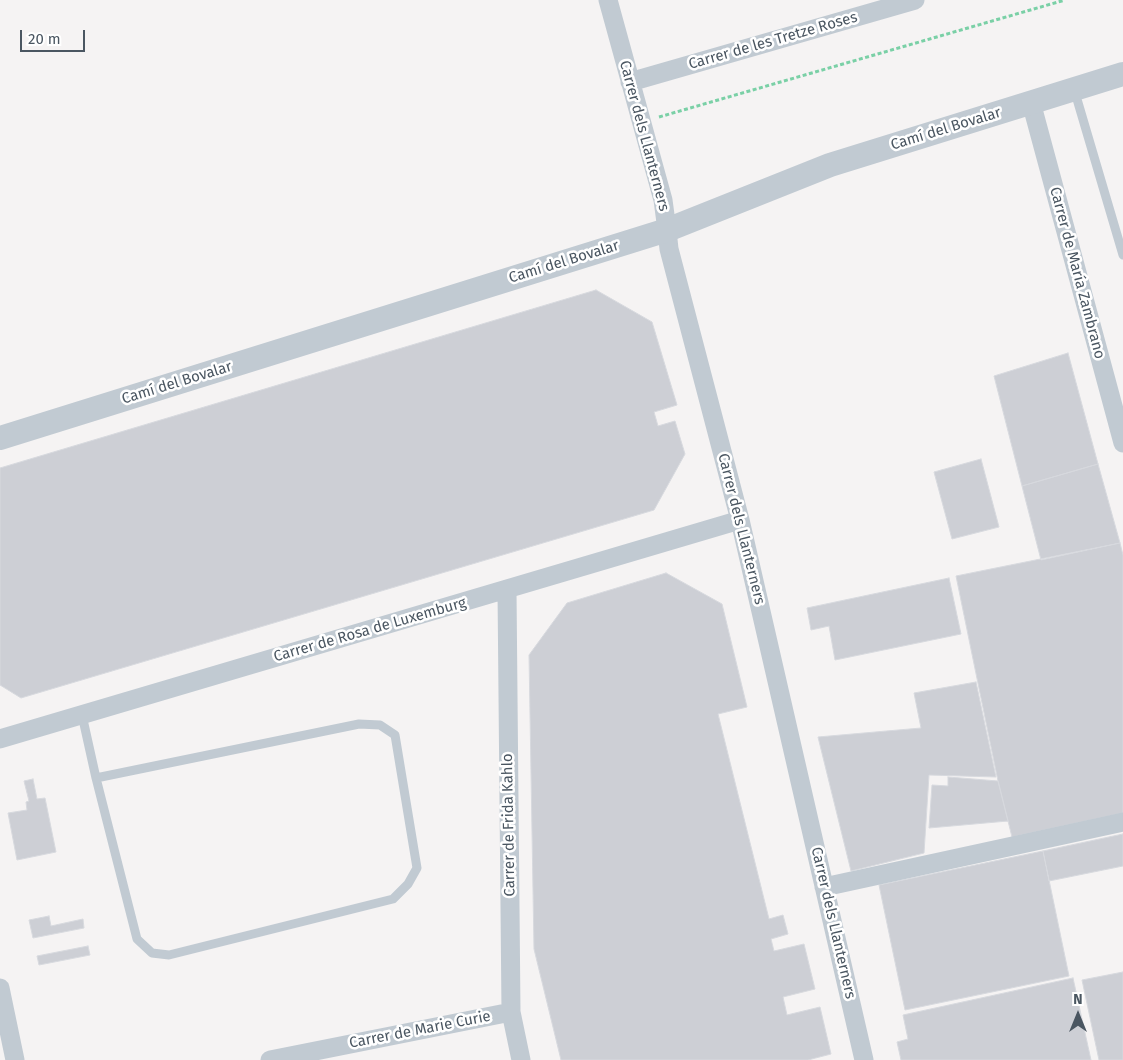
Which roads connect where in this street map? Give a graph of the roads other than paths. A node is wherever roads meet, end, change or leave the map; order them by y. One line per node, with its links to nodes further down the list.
1 (608, 0): 4 (street, Carrer dels Llanterners)
2 (915, 0): 4 (street, Carrer de les Tretze Roses)
3 (1123, 74): 5 (street, Camí del Bovalar)
4 (630, 82): 7 (street, Carrer dels Llanterners)
5 (1074, 89): 6 (street, Camí del Bovalar); 8 (lane)
6 (1031, 102): 7 (street, Camí del Bovalar); 10 (street, Carrer de María Zambrano)
7 (667, 230): 9 (street, Camí del Bovalar); 11 (street, Carrer dels Llanterners)
8 (1123, 255)
9 (0, 438)
10 (1123, 443)
11 (740, 520): 12 (street, Carrer de Rosa de Luxemburg); 17 (street, Carrer dels Llanterners)
12 (507, 590): 13 (street, Carrer de Rosa de Luxemburg); 19 (street, Carrer de Frida Kahlo)
13 (82, 715): 14 (street, Carrer de Rosa de Luxemburg); 15 (lane)
14 (0, 739)
15 (96, 778): 15 (lane)
16 (1123, 822): 17 (street)
17 (824, 887): 23 (street, Carrer dels Llanterners)
18 (0, 988): 20 (street)
19 (511, 1012): 21 (street, Carrer de Marie Curie); 22 (street, Carrer de Frida Kahlo)
20 (15, 1060)
21 (270, 1060)
22 (521, 1060)
23 (864, 1060)

